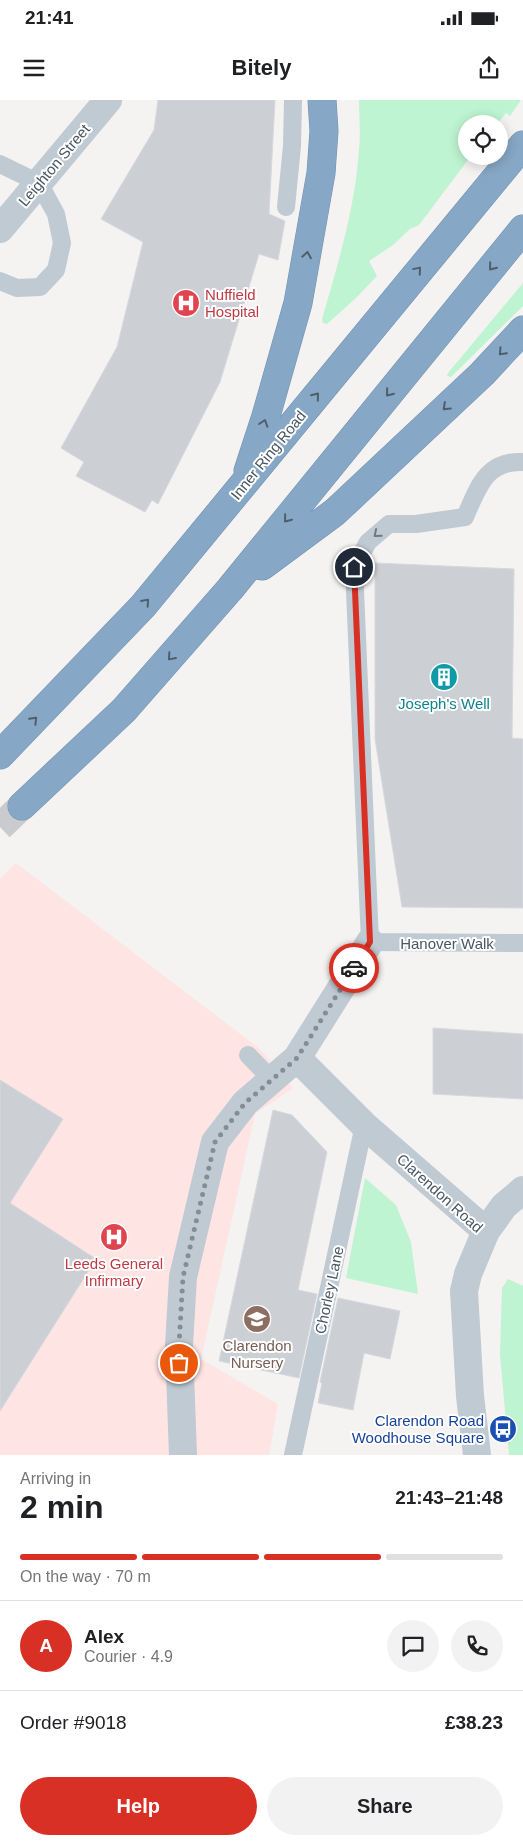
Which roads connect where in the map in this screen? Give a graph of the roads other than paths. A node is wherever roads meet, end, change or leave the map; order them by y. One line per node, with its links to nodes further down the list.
1 (108, 100): 6 (street, Leighton Street)
2 (292, 100): 7 (lane)
3 (322, 100): 13 (highway, one-way to 3)
4 (523, 144): 13 (highway, Inner Ring Road, one-way to 4)
5 (0, 164): 6 (lane)
6 (39, 183): 8 (street, Leighton Street); 10 (lane)
7 (286, 207)
8 (0, 229)
9 (523, 229): 14 (highway, one-way to 14)
10 (0, 280)
11 (523, 330): 14 (highway, one-way to 14)
12 (523, 462): 17 (lane, one-way to 17)
13 (243, 486): 15 (highway, Inner Ring Road, one-way to 13)
14 (230, 589): 16 (highway, one-way to 16)
15 (0, 755)
16 (22, 806)
17 (370, 942): 18 (lane, Hanover Walk); 20 (street)
18 (523, 943)
19 (248, 1055): 21 (lane)
20 (297, 1058): 21 (street); 22 (street, Clarendon Road)
21 (272, 1080): 25 (street)
22 (364, 1126): 24 (street, Clarendon Road); 26 (lane, Chorley Lane)
23 (523, 1190): 24 (street)
24 (486, 1231): 27 (street, Clarendon Road)
25 (182, 1455)
26 (293, 1455)
27 (477, 1455)

